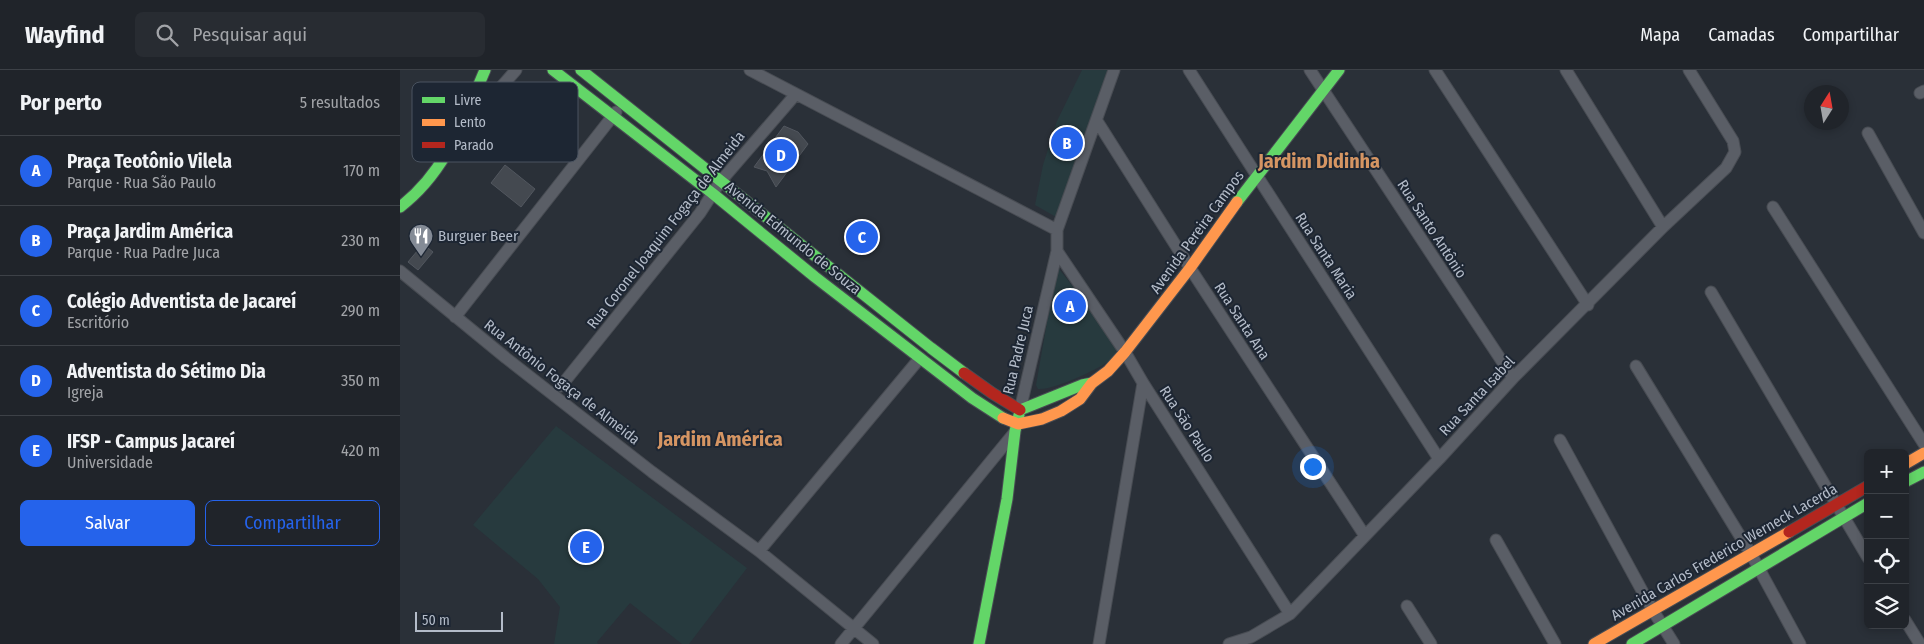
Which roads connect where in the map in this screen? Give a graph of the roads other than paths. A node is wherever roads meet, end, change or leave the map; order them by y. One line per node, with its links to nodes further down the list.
1 (485, 70): 13 (main road)
2 (516, 70): 14 (street)
3 (552, 70): 15 (main road, Avenida Edmundo de Souza)
4 (580, 70): 19 (main road, Avenida Edmundo de Souza)
5 (750, 70): 18 (street)
6 (1114, 70): 21 (street, Rua Padre Juca)
7 (1188, 70): 26 (street, Rua Santa Maria)
8 (1310, 70): 17 (street, Rua Santo Antônio)
9 (1339, 70): 17 (main road, Avenida Pereira Campos)
10 (1435, 70): 38 (street)
11 (1566, 70): 31 (street)
12 (1689, 70): 31 (street, Rua Santa Isabel)
13 (480, 82)
14 (506, 82)
15 (568, 82)
16 (578, 90): 20 (main road, Avenida Edmundo de Souza)
17 (1323, 90): 26 (main road, Avenida Pereira Campos); 43 (street, Rua Santo Antônio)
18 (796, 94): 27 (street, Rua Coronel Joaquim Fogaça de Almeida); 32 (street)
19 (622, 103): 20 (street); 27 (main road, Avenida Edmundo de Souza)
20 (613, 116): 23 (street); 28 (main road, Avenida Edmundo de Souza)
21 (1097, 121): 32 (street, Rua Padre Juca); 35 (street, Rua Santa Ana)
22 (1868, 133): 33 (street)
23 (578, 161)
24 (441, 162): 29 (main road)
25 (577, 162): 39 (street)
26 (1256, 176): 35 (main road, Avenida Pereira Campos); 52 (street, Rua Santa Maria)
27 (720, 182): 28 (street, Rua Coronel Joaquim Fogaça de Almeida); 47 (main road, Avenida Edmundo de Souza)
28 (712, 193): 41 (main road, Avenida Edmundo de Souza); 46 (street, Rua Coronel Joaquim Fogaça de Almeida)
29 (400, 207)
30 (1773, 207): 50 (street)
31 (1663, 227): 38 (street, Rua Santa Isabel)
32 (1058, 230): 34 (street, Rua Padre Juca)
33 (1924, 233)
34 (1057, 251): 40 (street, Rua São Paulo); 47 (street, Rua Padre Juca)
35 (1190, 268): 40 (main road, Avenida Pereira Campos); 60 (street, Rua Santa Ana)
36 (400, 271): 39 (street, Rua Antônio Fogaça de Almeida)
37 (1711, 292): 57 (street)
38 (1588, 304): 43 (street, Rua Santa Isabel)
39 (455, 317): 62 (street, Rua Antônio Fogaça de Almeida)
40 (1125, 352): 44 (main road, Avenida Pereira Campos); 45 (street, Rua São Paulo)
41 (920, 358): 48 (main road, Avenida Edmundo de Souza); 62 (street)
42 (1636, 366): 64 (street)
43 (1513, 378): 52 (street, Rua Santa Isabel)
44 (1092, 383): 47 (main road, Avenida Pereira Campos); 48 (main road, Avenida Pereira Campos)
45 (1143, 383): 68 (street, Rua São Paulo); 75 (street)
46 (561, 386)
47 (1020, 410): 48 (main road, Rua Padre Juca)
48 (1016, 428): 71 (street); 74 (main road, Rua Padre Juca)
49 (1560, 440): 67 (street)
50 (1924, 444)
51 (1924, 453): 53 (main road)
52 (1440, 459): 60 (street, Rua Santa Isabel)
53 (1909, 462)
54 (1924, 472): 55 (main road)
55 (1909, 480)
56 (1864, 488): 57 (main road, Avenida Carlos Frederico Werneck Lacerda)
57 (1837, 504): 59 (street); 64 (main road, Avenida Carlos Frederico Werneck Lacerda)
58 (1864, 505): 59 (main road, Avenida Carlos Frederico Werneck Lacerda)
59 (1843, 517): 63 (street); 65 (main road, Avenida Carlos Frederico Werneck Lacerda)
60 (1365, 536): 68 (street, Rua Santa Isabel)
61 (1496, 540): 78 (street)
62 (759, 551): 71 (street, Rua Antônio Fogaça de Almeida)
63 (1864, 551)
64 (1752, 554): 65 (street); 67 (main road, Avenida Carlos Frederico Werneck Lacerda)
65 (1759, 568): 69 (main road, Avenida Carlos Frederico Werneck Lacerda); 82 (street)
66 (1407, 606): 77 (street)
67 (1652, 609): 69 (street); 79 (main road, Avenida Carlos Frederico Werneck Lacerda)
68 (1290, 614): 76 (street, Rua Santa Isabel)
69 (1663, 626): 80 (main road, Avenida Carlos Frederico Werneck Lacerda); 81 (street)
70 (1909, 626): 83 (street)
71 (854, 630): 72 (street); 73 (street, Rua Antônio Fogaça de Almeida)
72 (841, 644)
73 (873, 644)
74 (979, 644)
75 (1099, 644)
76 (1229, 644)
77 (1431, 644)
78 (1555, 644)
79 (1594, 644)
80 (1632, 644)
81 (1674, 644)
82 (1800, 644)
83 (1920, 644)

